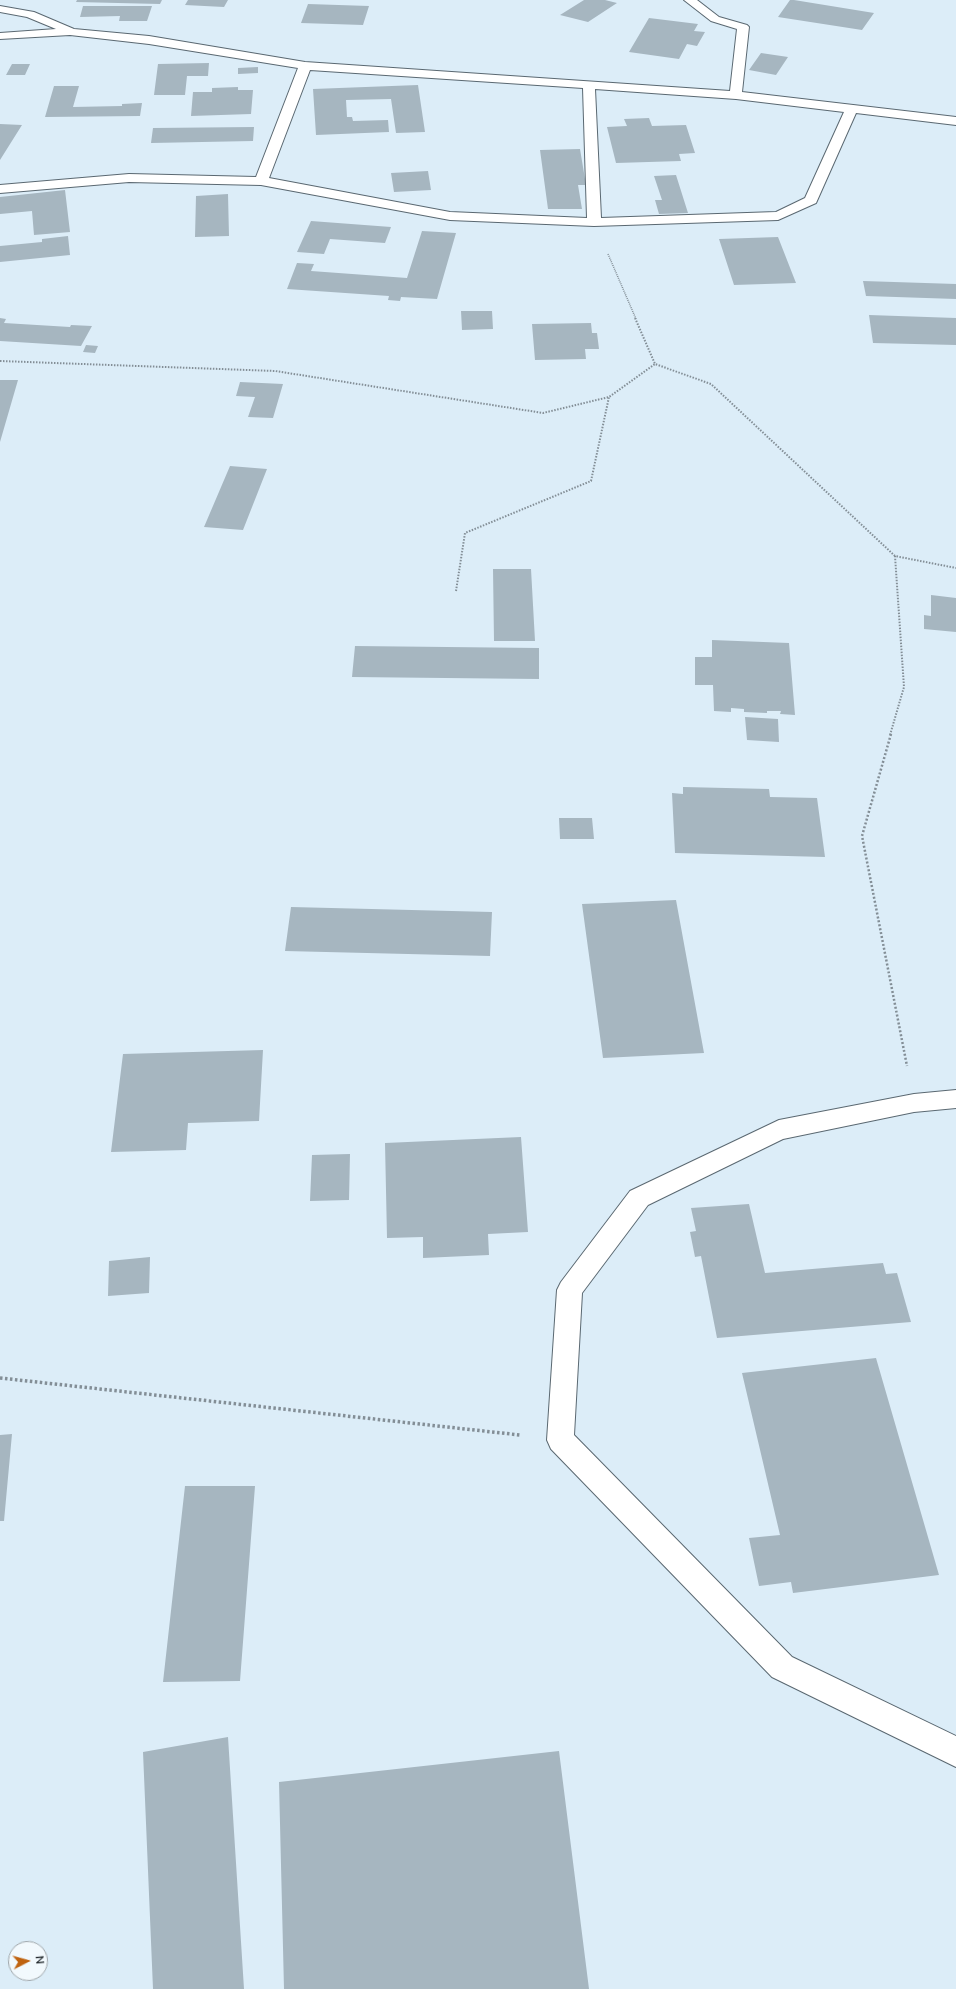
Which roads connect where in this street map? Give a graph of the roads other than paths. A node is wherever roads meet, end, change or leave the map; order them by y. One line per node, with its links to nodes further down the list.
1 (690, 0): 7 (street)
2 (0, 9): 3 (street)
3 (72, 32): 4 (street); 5 (street)
4 (0, 36)
5 (305, 66): 6 (street); 10 (street)
6 (589, 84): 7 (street); 12 (street)
7 (736, 95): 8 (street)
8 (851, 110): 9 (street); 12 (street)
9 (956, 121)
10 (261, 181): 11 (street); 12 (street)
11 (0, 189)
12 (594, 222)
13 (956, 1099): 14 (street)
14 (956, 1752)

